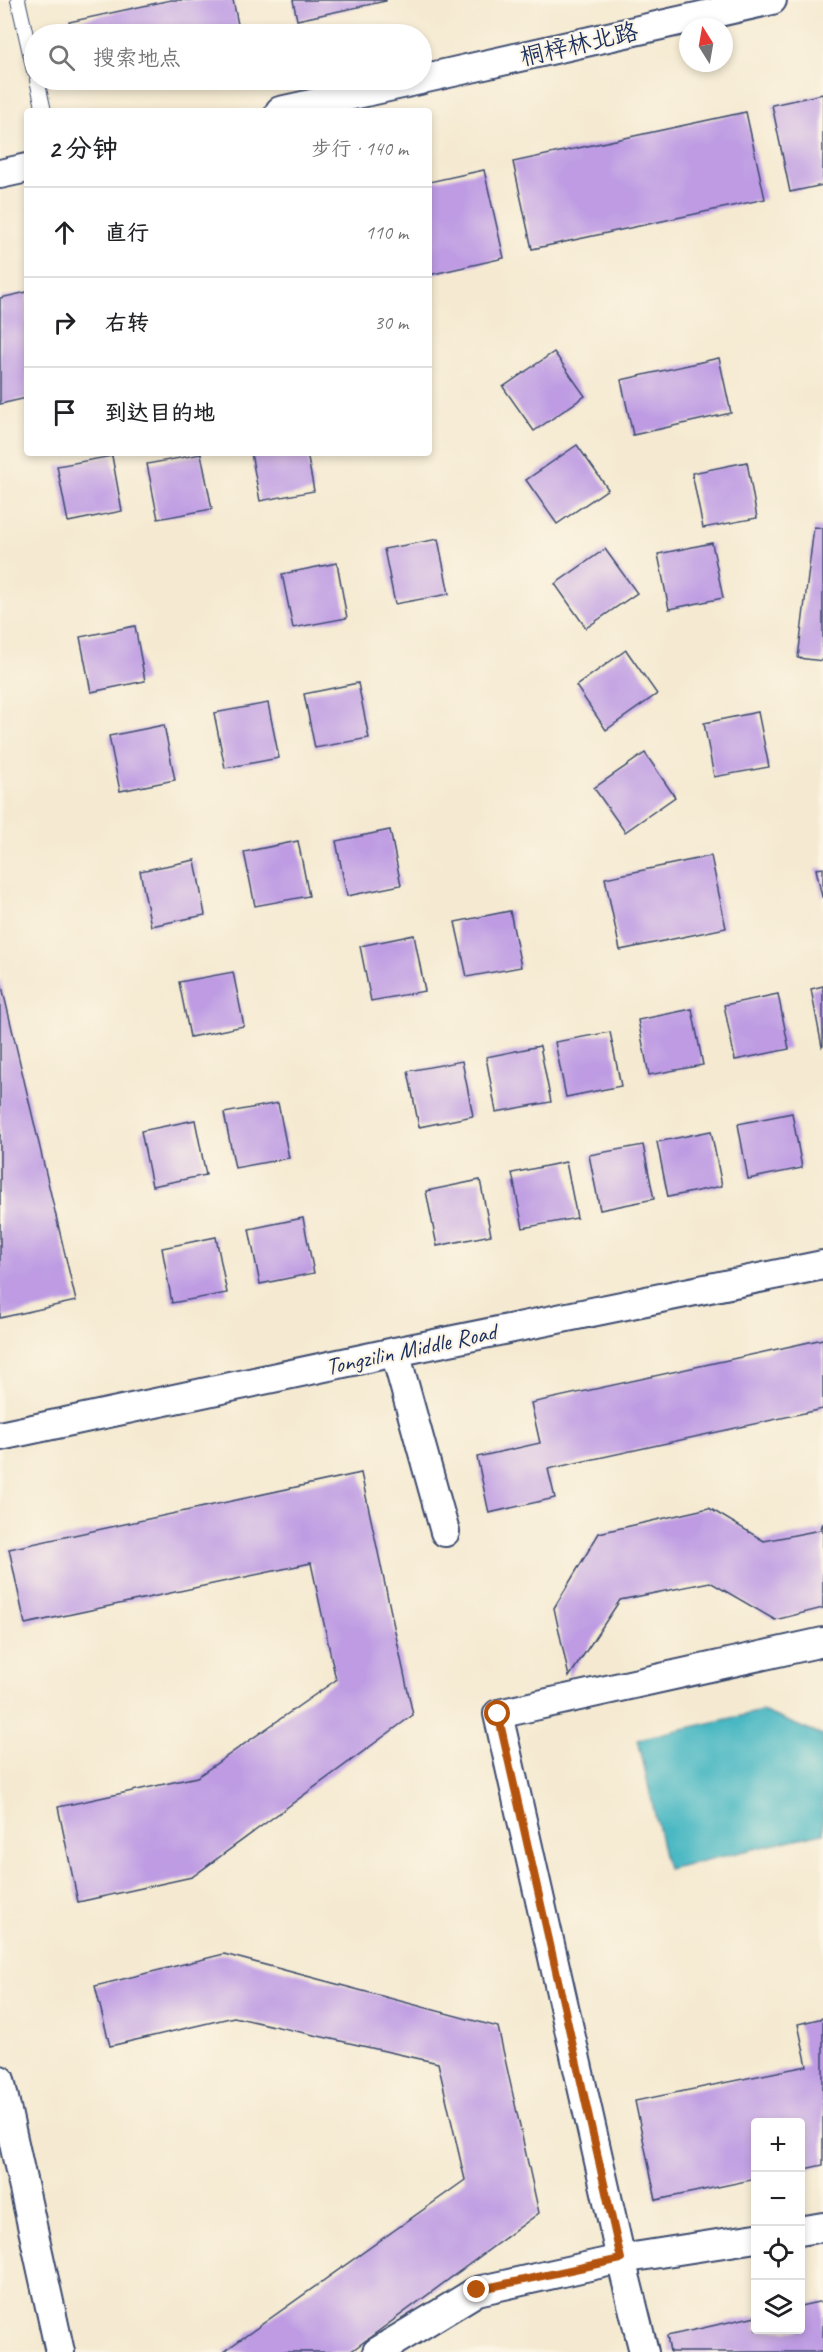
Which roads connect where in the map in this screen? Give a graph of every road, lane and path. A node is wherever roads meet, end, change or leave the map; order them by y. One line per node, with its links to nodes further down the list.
1 (18, 0): 3 (lane)
2 (772, 0): 4 (street, 桐梓林北路)
3 (24, 27)
4 (432, 77)
5 (39, 90): 7 (lane)
6 (373, 90): 8 (street, 桐梓林北路)
7 (43, 108)
8 (293, 108)
9 (24, 169): 10 (street)
10 (0, 174)
11 (823, 1265): 12 (street, Tongzilin Middle Road)
12 (395, 1352): 13 (street, Tongzilin Middle Road); 14 (street)
13 (0, 1436)
14 (445, 1532)
15 (823, 1642): 20 (street)
16 (0, 2080): 21 (street)
17 (823, 2227): 18 (street)
18 (805, 2230)
19 (751, 2239): 20 (street)
20 (621, 2259): 22 (street); 23 (street)
21 (60, 2352)
22 (377, 2352)
23 (644, 2352)

